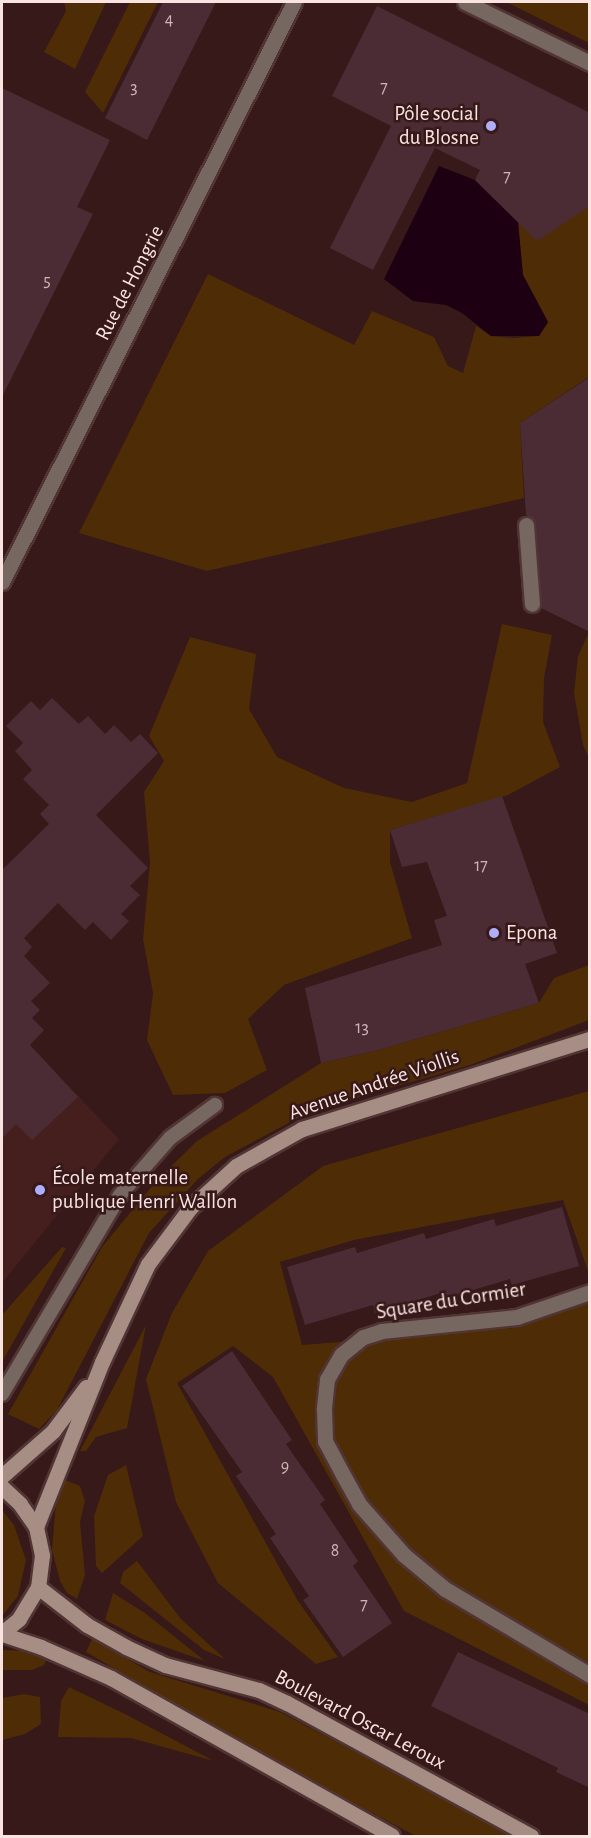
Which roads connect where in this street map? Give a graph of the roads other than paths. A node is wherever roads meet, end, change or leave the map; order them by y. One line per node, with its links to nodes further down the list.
1 (294, 2): 5 (street, Rue de Hongrie)
2 (465, 2): 3 (street)
3 (590, 63)
4 (526, 525): 6 (street)
5 (2, 582)
6 (532, 604)
7 (590, 1039): 10 (main road, Avenue Andrée Viollis)
8 (215, 1105): 11 (lane)
9 (590, 1292): 17 (street, Square du Cormier)
10 (102, 1362): 12 (main road, Avenue Andrée Viollis); 14 (main road, Avenue Andrée Viollis)
11 (2, 1394)
12 (2, 1476)
13 (2, 1487): 14 (main road)
14 (36, 1527): 15 (main road)
15 (38, 1587): 16 (main road); 19 (main road, Boulevard Oscar Leroux)
16 (2, 1634): 18 (main road)
17 (590, 1675)
18 (392, 1836)
19 (531, 1836)

